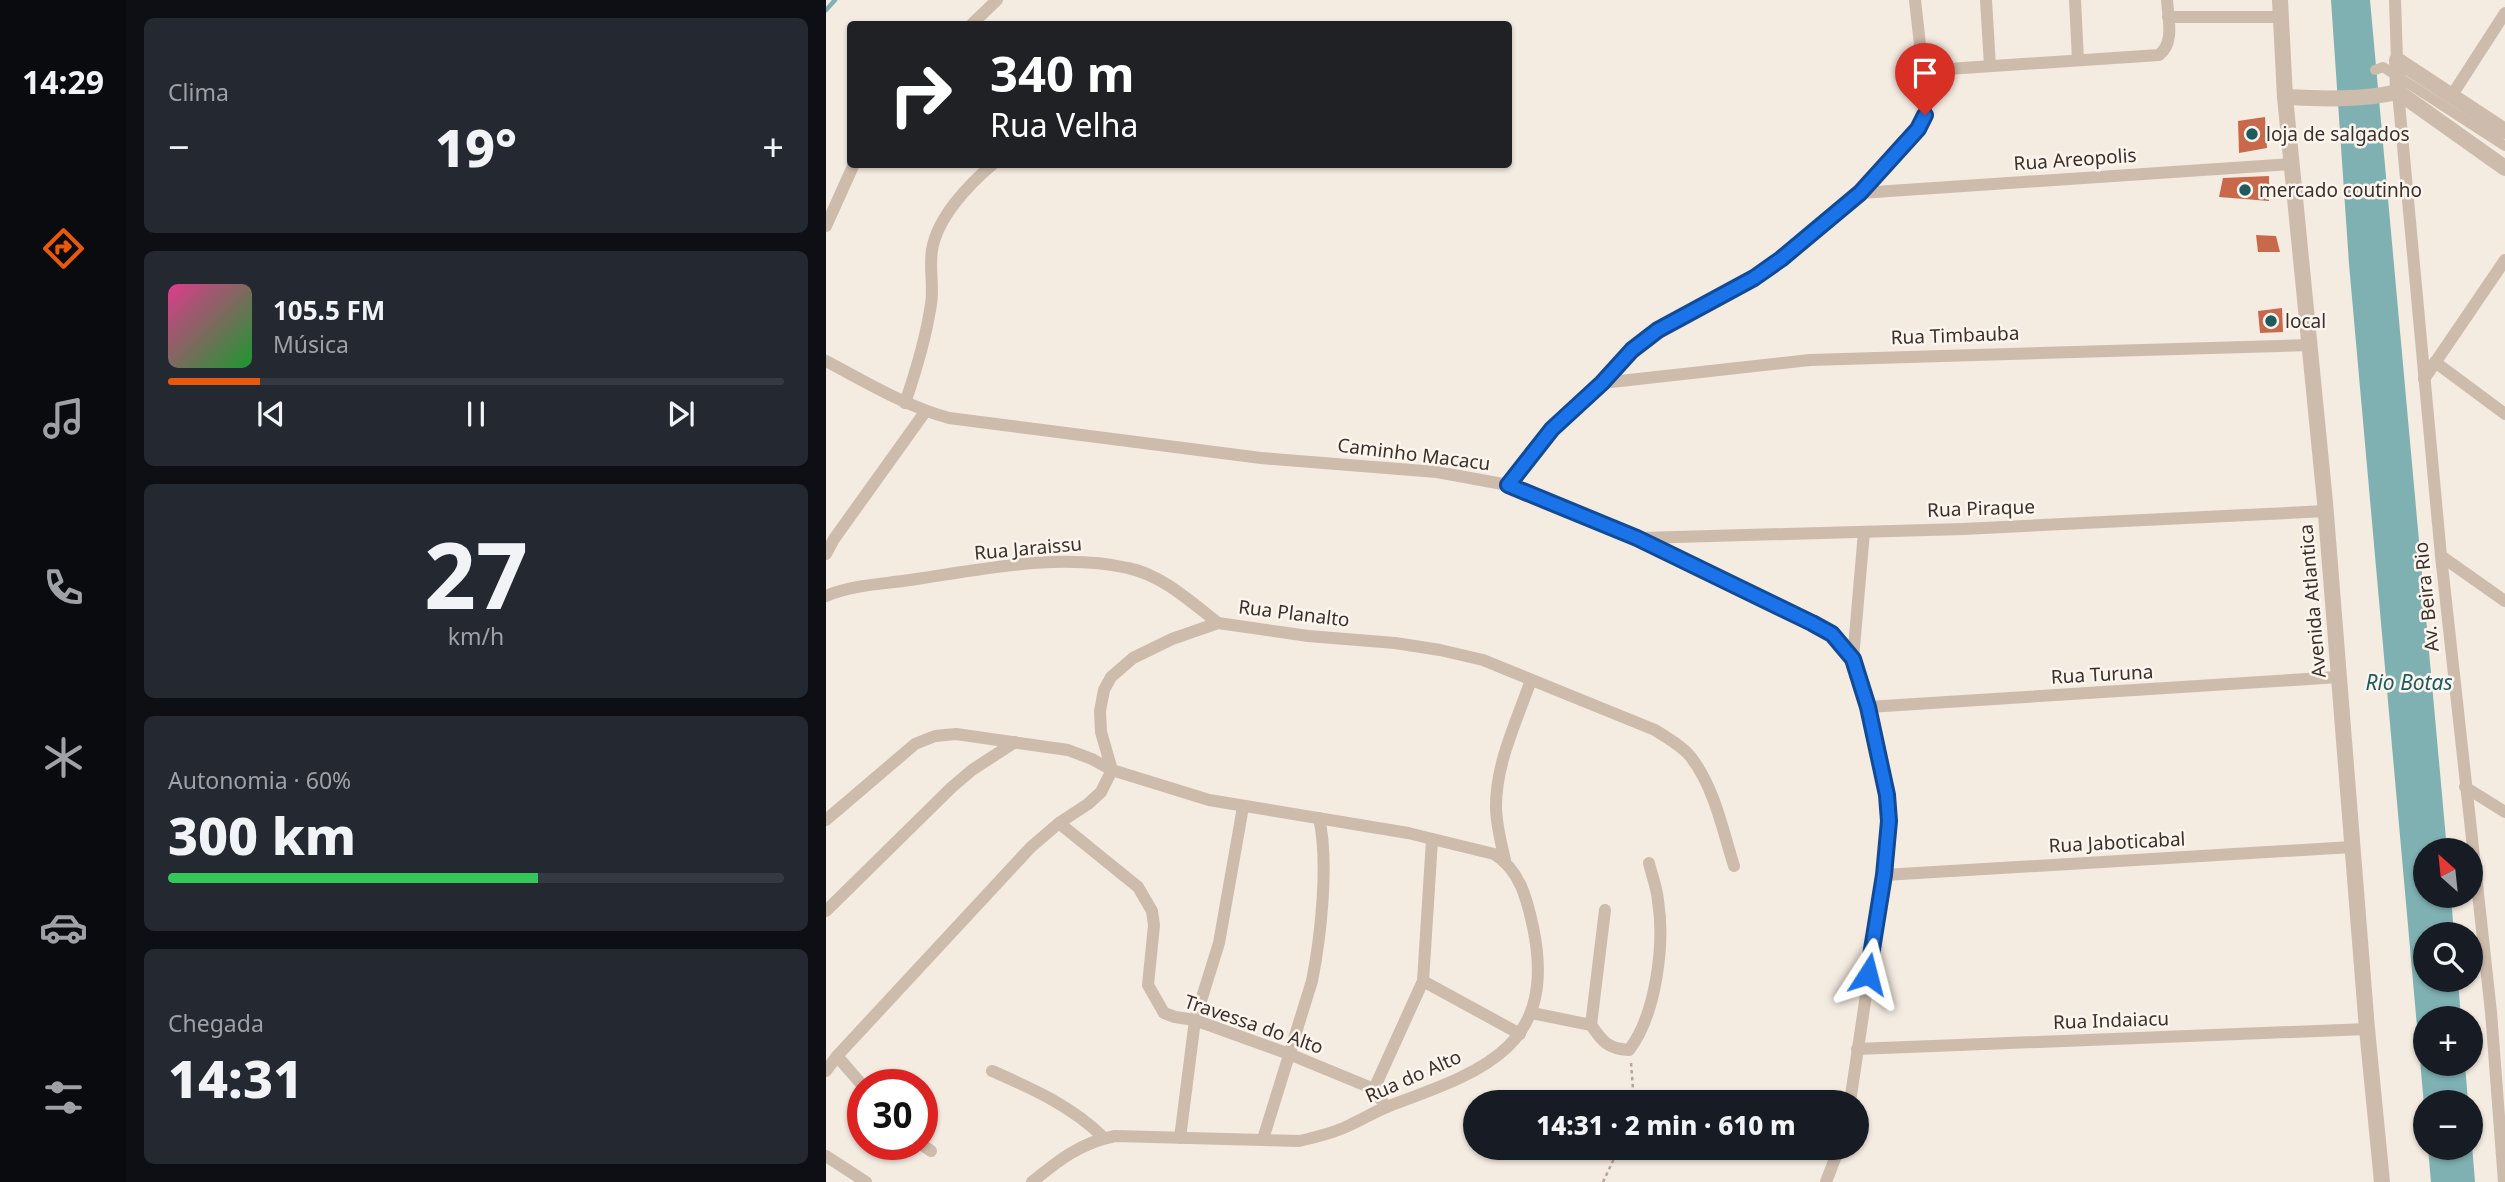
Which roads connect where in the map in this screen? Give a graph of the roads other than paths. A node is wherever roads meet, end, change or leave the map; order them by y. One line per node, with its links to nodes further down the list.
1 (997, 0): 10 (street)
2 (1914, 0): 25 (street)
3 (1986, 0): 13 (street)
4 (2075, 0): 11 (street)
5 (2167, 0): 9 (street)
6 (2395, 0): 12 (street)
7 (2281, 8): 9 (street, Avenida Atlantica); 18 (street, Avenida Atlantica)
8 (2505, 13): 17 (street)
9 (2168, 17): 11 (street)
10 (975, 21)
11 (2078, 60): 13 (street)
12 (2397, 60): 16 (street); 17 (street)
13 (1990, 66): 14 (street)
14 (1948, 69)
15 (2375, 70): 20 (street)
16 (2398, 92): 18 (street); 24 (street); 31 (street, Av. Beira Rio)
17 (2452, 95): 19 (street)
18 (2285, 97): 21 (street, Avenida Atlantica)
19 (2505, 131)
20 (2505, 146)
21 (2292, 164): 25 (street, Rua Areopolis); 28 (street, Avenida Atlantica)
22 (852, 168): 26 (street)
23 (988, 168): 33 (street)
24 (2505, 168)
25 (1860, 193): 32 (street)
26 (826, 226)
27 (2505, 260): 30 (street)
28 (2309, 345): 32 (street, Rua Timbauba); 37 (street, Avenida Atlantica)
29 (826, 361): 33 (street, Caminho Macacu)
30 (2435, 362): 31 (street); 35 (street)
31 (2424, 379): 41 (street, Av. Beira Rio)
32 (1602, 383): 36 (street)
33 (905, 403): 34 (street, Caminho Macacu)
34 (925, 412): 36 (street, Caminho Macacu); 40 (street)
35 (2505, 414)
36 (1508, 485): 39 (street, Caminho Macacu)
37 (2326, 511): 38 (street, Rua Piraque); 46 (street, Avenida Atlantica)
38 (1864, 532): 39 (street, Rua Piraque); 45 (street)
39 (1637, 538): 45 (street, Caminho Macacu)
40 (826, 554)
41 (2441, 556): 43 (street); 51 (street, Av. Beira Rio)
42 (826, 596): 44 (street, Rua Jaraissu)
43 (2505, 600)
44 (1218, 623): 47 (street, Rua Planalto); 50 (street, Rua Planalto)
45 (1853, 659): 48 (street, Caminho Macacu)
46 (2339, 677): 48 (street, Rua Turuna); 58 (street, Avenida Atlantica)
47 (1531, 680): 59 (street, Rua do Alto); 61 (street, Rua Planalto)
48 (1868, 707): 62 (street, Caminho Macacu)
49 (1015, 742): 50 (street); 55 (street); 64 (street)
50 (1112, 770): 52 (street); 56 (street)
51 (2465, 787): 53 (street); 66 (street, Av. Beira Rio)
52 (1243, 807): 54 (street); 68 (street)
53 (2505, 812)
54 (1318, 818): 57 (street); 74 (street)
55 (826, 820)
56 (1059, 823): 68 (street, Travessa do Alto); 75 (street)
57 (1432, 840): 59 (street); 65 (street)
58 (2353, 848): 62 (street, Rua Jaboticabal); 71 (street, Avenida Atlantica)
59 (1505, 860): 67 (street, Rua do Alto)
60 (1649, 863): 70 (street)
61 (1734, 866)
62 (1884, 875): 73 (street, Caminho Macacu)
63 (1605, 910): 70 (street)
64 (826, 912)
65 (1423, 981): 72 (street); 79 (street)
66 (2491, 1012): 69 (street); 91 (street, Av. Beira Rio)
67 (1532, 1013): 70 (street); 72 (street, Rua do Alto)
68 (1195, 1020): 74 (street, Travessa do Alto); 83 (street)
69 (2505, 1021)
70 (1591, 1025)
71 (2367, 1029): 73 (street, Rua Indaiacu); 90 (street, Avenida Atlantica)
72 (1520, 1034): 81 (street, Rua do Alto)
73 (1857, 1049): 80 (street, Caminho Macacu)
74 (1289, 1054): 79 (street, Travessa do Alto); 84 (street)
75 (837, 1056): 76 (street); 77 (street)
76 (848, 1069)
77 (826, 1071)
78 (992, 1071): 82 (street)
79 (1374, 1089): 81 (street)
80 (1852, 1090)
81 (1386, 1107): 84 (street, Rua do Alto)
82 (1104, 1138): 83 (street, Rua do Alto); 88 (street, Rua do Alto)
83 (1180, 1138): 84 (street, Rua do Alto)
84 (1263, 1139)
85 (826, 1156): 87 (street)
86 (1834, 1160): 89 (street)
87 (866, 1182)
88 (1032, 1182)
89 (1826, 1182)
90 (2382, 1182)
91 (2504, 1182)

